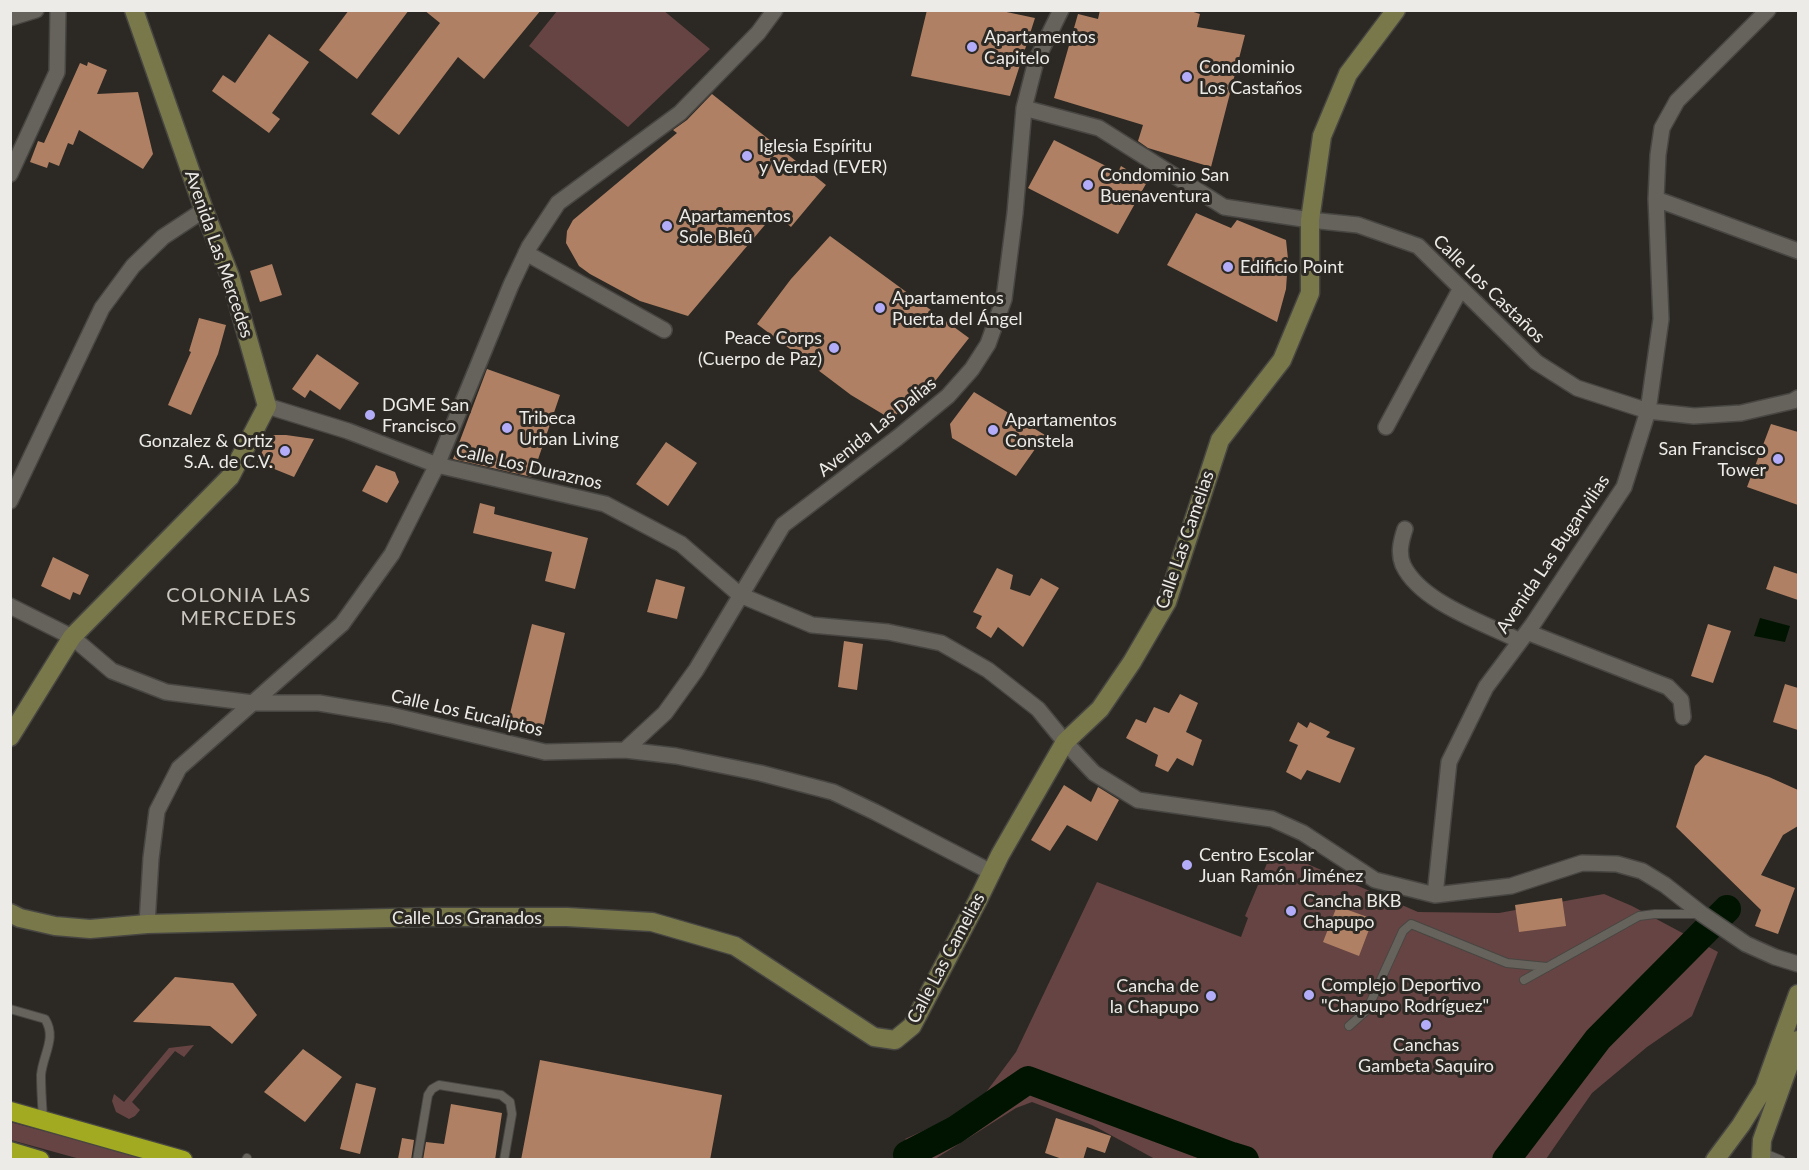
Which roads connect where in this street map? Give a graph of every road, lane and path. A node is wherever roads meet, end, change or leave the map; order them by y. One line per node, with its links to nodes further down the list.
1 (36, 10): 8 (street)
2 (58, 10): 10 (street)
3 (134, 10): 12 (street, Avenida Las Mercedes)
4 (775, 10): 15 (street)
5 (1061, 10): 9 (street, Avenida Las Dalias)
6 (1396, 10): 13 (street, Calle Las Camelias)
7 (1768, 10): 11 (street, Avenida Las Buganvilias)
8 (10, 18)
9 (1024, 108): 13 (street, Calle Los Castaños); 25 (street, Avenida Las Dalias)
10 (10, 174)
11 (1656, 199): 14 (street); 20 (street, Avenida Las Buganvilias)
12 (204, 210): 19 (street, Avenida Las Mercedes); 23 (street)
13 (1310, 220): 16 (street, Calle Los Castaños); 33 (street, Calle Las Camelias)
14 (1798, 250)
15 (526, 253): 17 (street); 22 (street)
16 (1461, 288): 20 (street, Calle Los Castaños); 21 (street)
17 (664, 330)
18 (1798, 398): 20 (street, Calle Los Castaños)
19 (267, 406): 22 (street, Calle Los Duraznos); 27 (street)
20 (1648, 411): 28 (street, Avenida Las Buganvilias)
21 (1386, 427)
22 (437, 465): 25 (street, Calle Los Duraznos); 29 (street)
23 (10, 501)
24 (1405, 529): 28 (street)
25 (740, 595): 31 (street, Avenida Las Dalias); 33 (street, Calle Los Duraznos)
26 (10, 606): 27 (street, Calle Los Eucaliptos)
27 (72, 637): 29 (street, Calle Los Eucaliptos); 32 (street)
28 (1523, 637): 30 (street); 37 (street, Avenida Las Buganvilias)
29 (253, 703): 34 (street, Calle Los Eucaliptos); 40 (street)
30 (1683, 717)
31 (650, 728): 34 (street, Avenida Las Dalias); 35 (street)
32 (10, 737)
33 (1065, 742): 36 (street, Calle Las Camelias); 37 (street, Calle Los Duraznos)
34 (625, 750): 35 (street, Calle Los Eucaliptos)
35 (659, 754): 36 (street, Calle Los Eucaliptos)
36 (992, 872): 47 (street, Calle Las Camelias)
37 (1435, 895): 39 (street, Calle Los Duraznos)
38 (10, 913): 40 (street, Calle Los Granados)
39 (1702, 914): 41 (street, Calle Los Duraznos); 42 (lane)
40 (147, 924): 47 (street, Calle Los Granados)
41 (1798, 964)
42 (1547, 967): 43 (lane); 46 (lane)
43 (1524, 980)
44 (1798, 994): 57 (street)
45 (10, 1009): 50 (lane)
46 (1349, 1026)
47 (895, 1040)
48 (1798, 1040): 52 (street)
49 (10, 1111): 50 (highway)
50 (43, 1120): 54 (highway)
51 (10, 1151): 53 (highway)
52 (1761, 1156): 58 (lane)
53 (40, 1160)
54 (183, 1160)
55 (417, 1160): 56 (lane)
56 (504, 1160)
57 (1714, 1160)
58 (1781, 1160)

